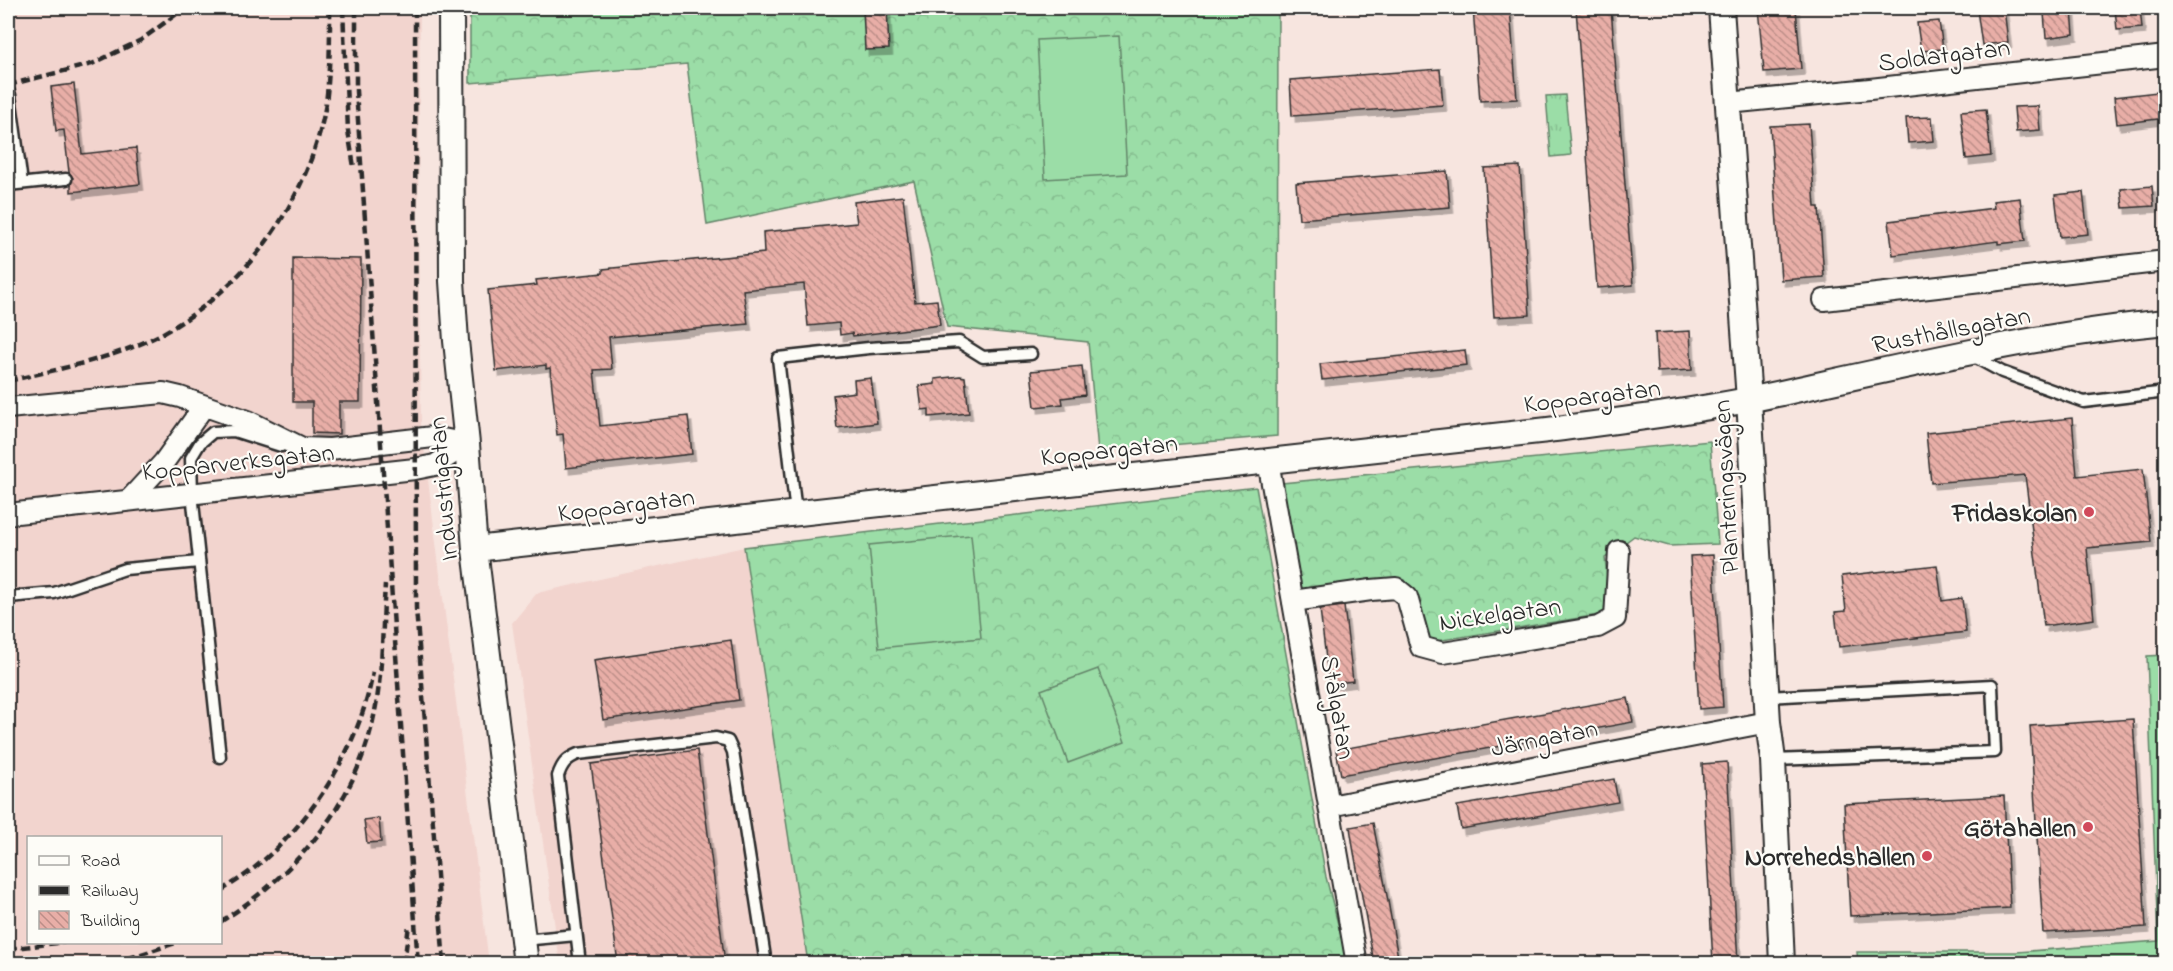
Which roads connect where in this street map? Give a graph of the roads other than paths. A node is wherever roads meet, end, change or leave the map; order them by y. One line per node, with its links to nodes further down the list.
1 (451, 8): 18 (street, Industrigatan)
2 (1721, 8): 5 (street, Planteringsvägen)
3 (2166, 56): 5 (street, Soldatgatan)
4 (8, 90): 7 (lane)
5 (1728, 104): 15 (street, Planteringsvägen)
6 (66, 179): 7 (lane)
7 (22, 183): 8 (lane)
8 (8, 185)
9 (2166, 261): 10 (street, Rusthållsgatan)
10 (1824, 300)
11 (2166, 322): 12 (street, Rusthållsgatan)
12 (1968, 353): 14 (lane); 15 (street, Rusthållsgatan)
13 (1031, 354): 24 (lane)
14 (2166, 392)
15 (1749, 399): 20 (street, Koppargatan); 30 (street, Planteringsvägen)
16 (204, 406): 17 (street); 19 (street); 22 (street)
17 (8, 408)
18 (467, 444): 19 (street); 21 (street, Kopparverksgatan); 25 (street, Industrigatan)
19 (302, 448): 21 (lane)
20 (1268, 461): 24 (street, Koppargatan); 29 (street, Stålgatan)
21 (192, 494): 22 (street, Kopparverksgatan); 27 (lane)
22 (130, 500): 23 (street, Kopparverksgatan)
23 (8, 514)
24 (796, 514): 25 (street, Koppargatan)
25 (475, 549): 36 (street, Industrigatan)
26 (1619, 551): 29 (street, Nickelgatan)
27 (199, 562): 28 (lane); 32 (lane)
28 (8, 597)
29 (1293, 601): 34 (street, Stålgatan)
30 (1766, 697): 31 (street, Planteringsvägen); 33 (lane)
31 (1768, 722): 33 (street, Planteringsvägen); 34 (street, Järngatan)
32 (220, 757)
33 (1773, 760): 40 (street, Planteringsvägen)
34 (1330, 806): 39 (street, Stålgatan)
35 (576, 935): 36 (lane); 37 (lane); 38 (lane)
36 (524, 952)
37 (580, 963)
38 (766, 963)
39 (1357, 963)
40 (1782, 963)

